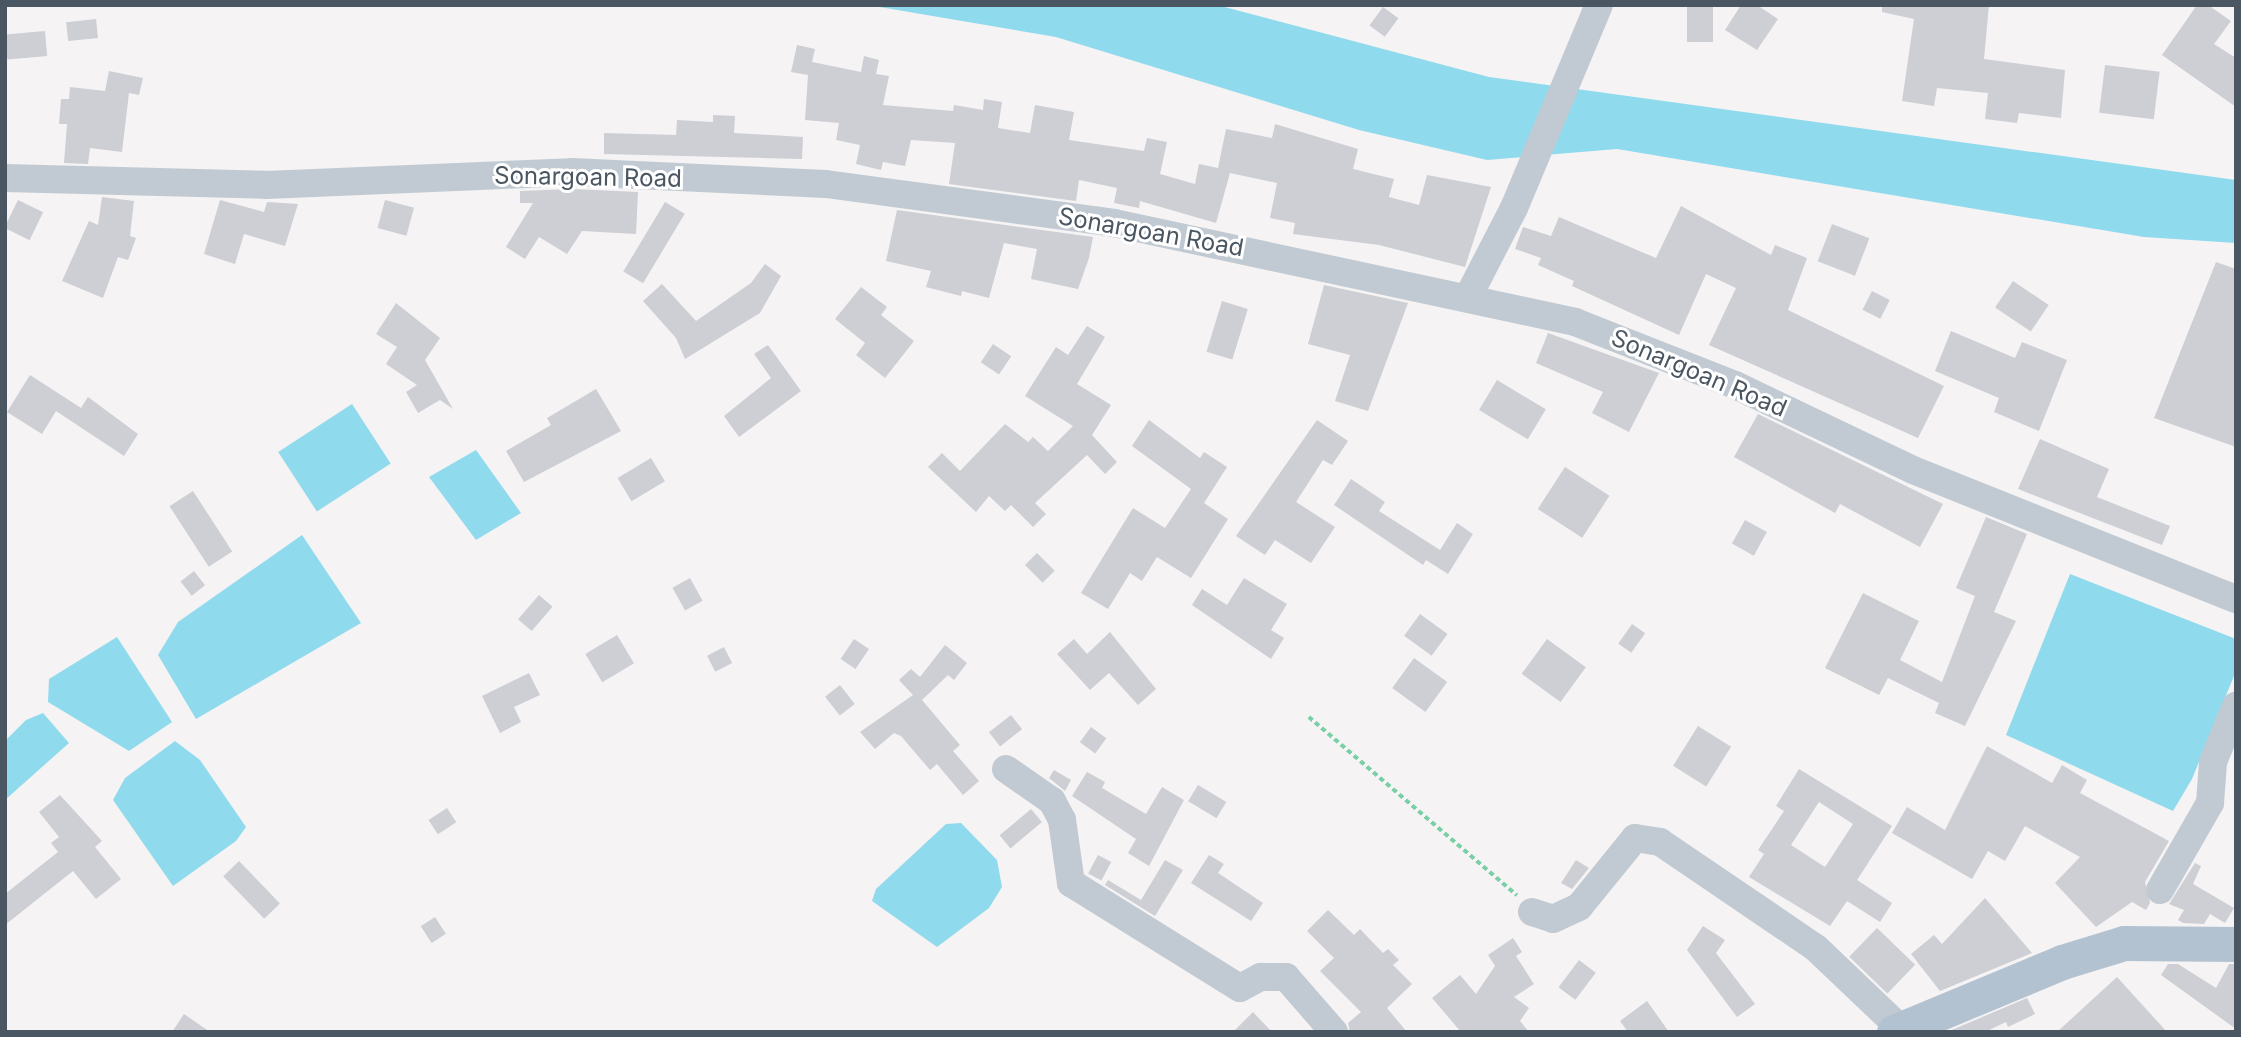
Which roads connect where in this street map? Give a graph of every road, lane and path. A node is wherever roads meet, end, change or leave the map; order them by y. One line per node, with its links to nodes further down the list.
1 (1599, 5): 3 (street)
2 (5, 178): 3 (street, Sonargoan Road)
3 (1468, 297): 4 (street, Sonargoan Road)
4 (2236, 599)
5 (2236, 706): 8 (street)
6 (1309, 717): 9 (path)
7 (1006, 769): 12 (street)
8 (2160, 890)
9 (1532, 912): 11 (street)
10 (2236, 944): 11 (main road)
11 (1898, 1030)
12 (1334, 1032)

